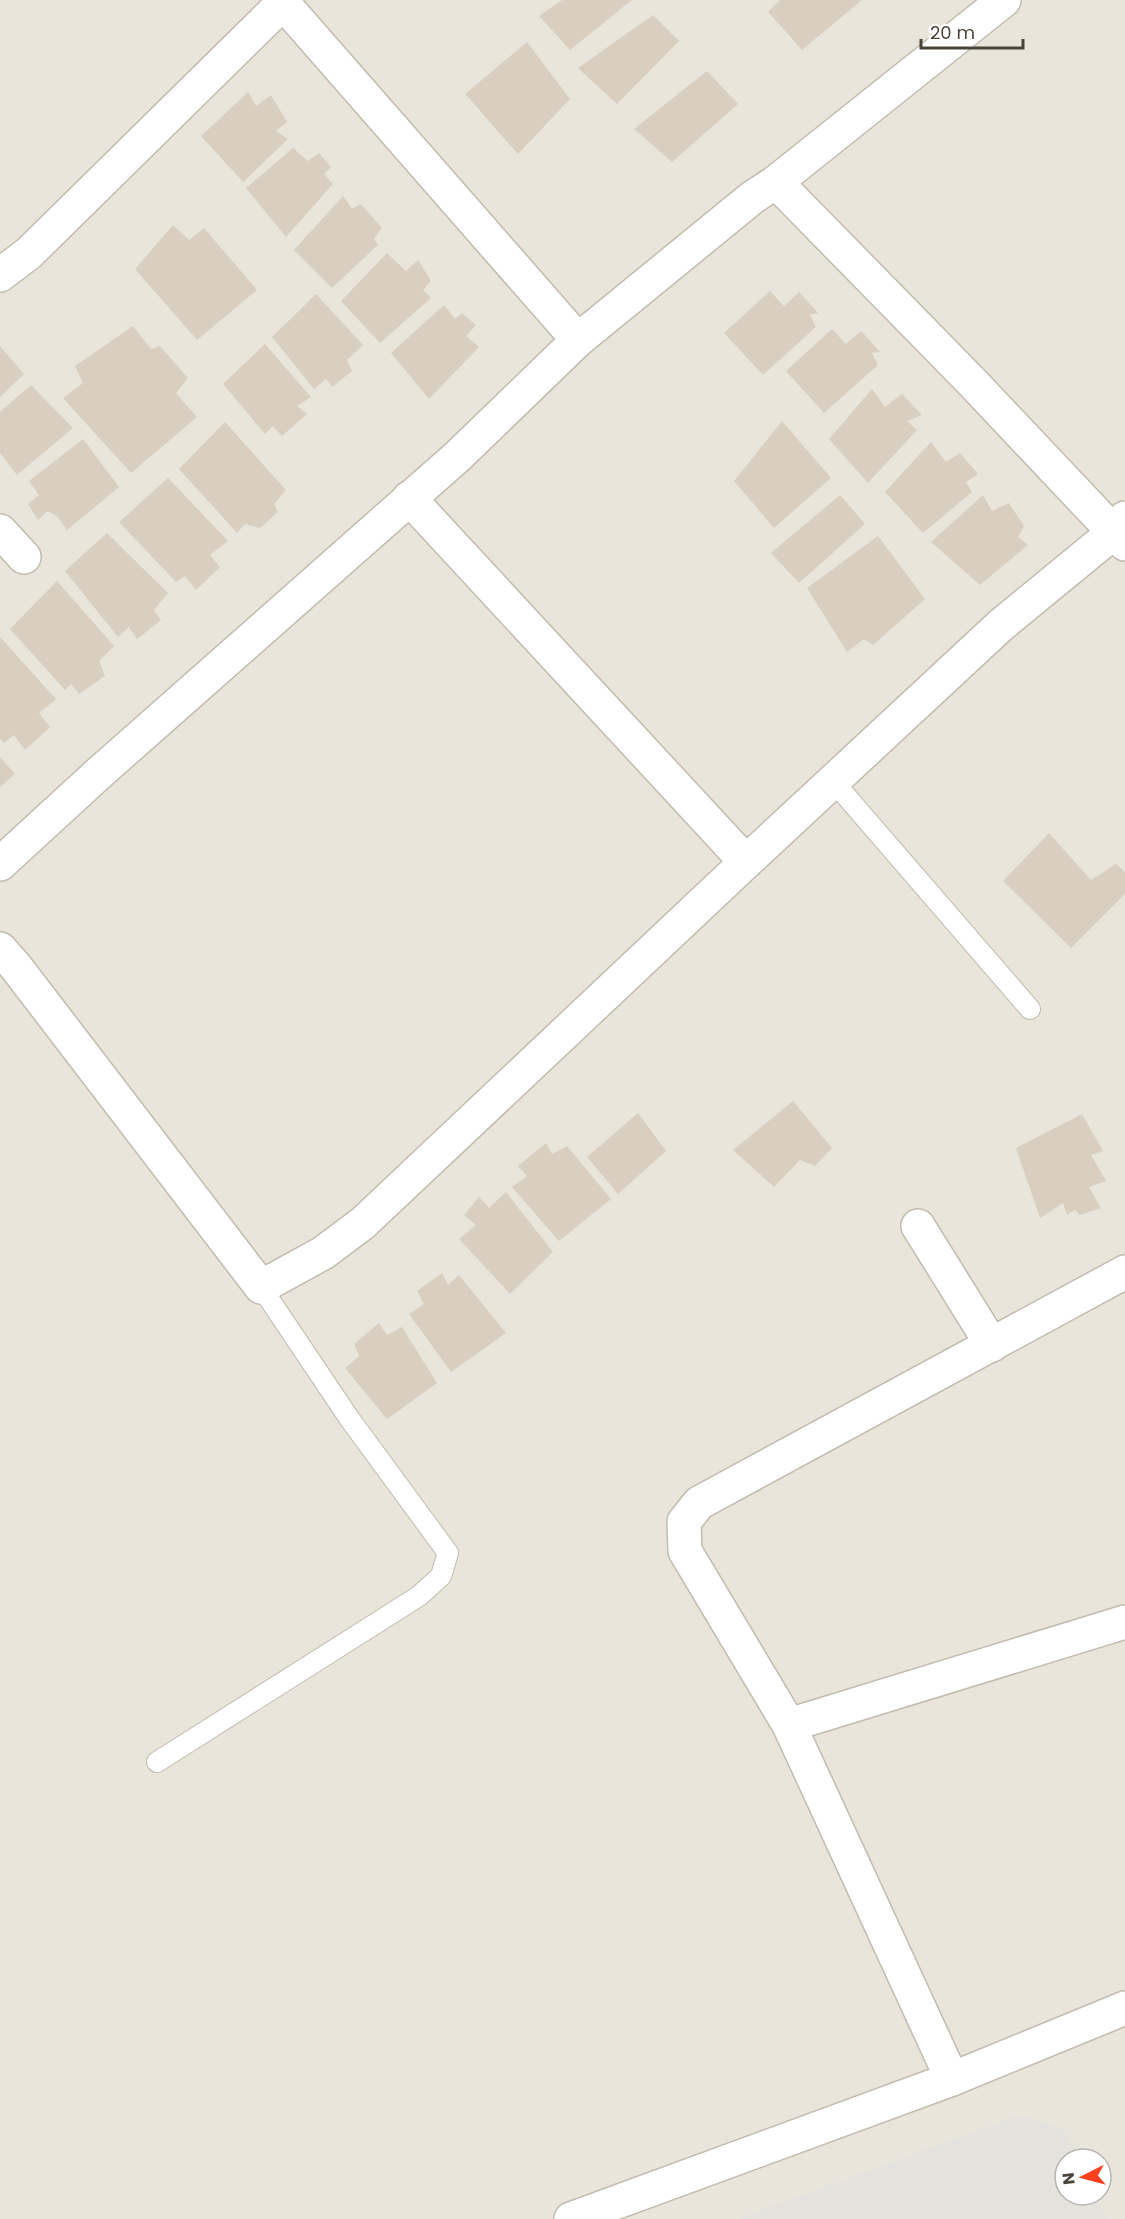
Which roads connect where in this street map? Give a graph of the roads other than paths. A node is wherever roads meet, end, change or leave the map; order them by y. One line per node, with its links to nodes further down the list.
1 (1004, 0): 3 (street)
2 (285, 1): 4 (street); 5 (street)
3 (776, 182): 5 (street); 8 (street)
4 (0, 275)
5 (578, 340): 6 (street)
6 (409, 498): 11 (street); 12 (street)
7 (0, 531): 9 (street)
8 (1121, 532): 10 (street)
9 (24, 557)
10 (833, 781): 11 (street); 14 (lane)
11 (746, 862): 17 (street)
12 (0, 864)
13 (5, 964): 17 (street)
14 (1030, 1009)
15 (918, 1226): 18 (street)
16 (1125, 1272): 18 (street)
17 (261, 1287): 21 (lane)
18 (993, 1345): 20 (street)
19 (1125, 1622): 20 (street)
20 (789, 1725): 23 (street)
21 (157, 1762)
22 (1125, 2008): 23 (street)
23 (952, 2079): 24 (street)
24 (571, 2219)

